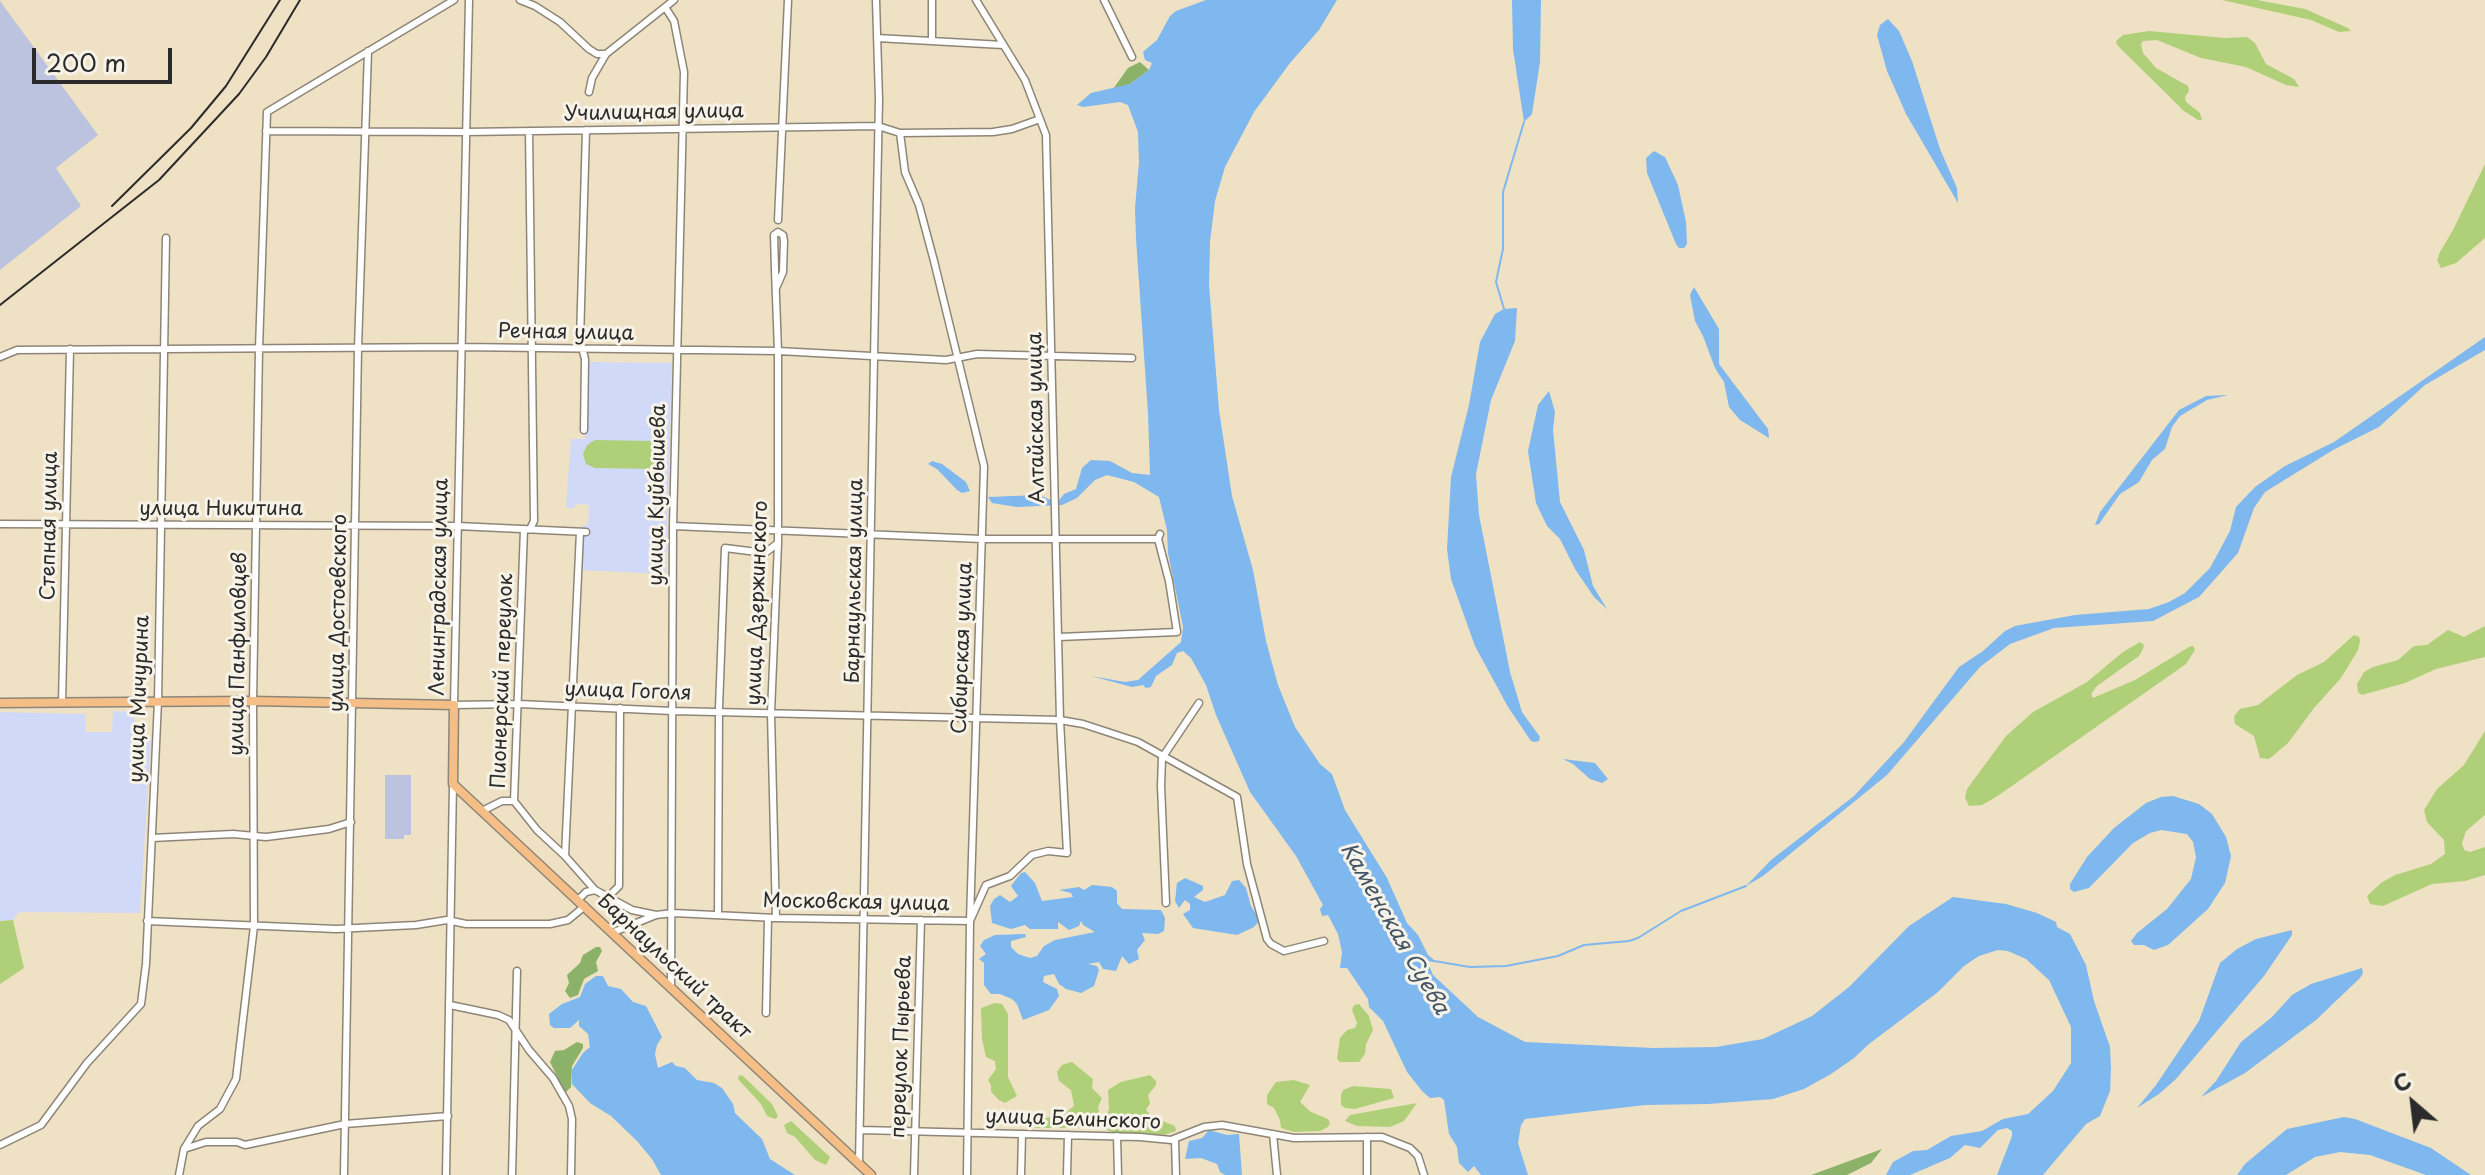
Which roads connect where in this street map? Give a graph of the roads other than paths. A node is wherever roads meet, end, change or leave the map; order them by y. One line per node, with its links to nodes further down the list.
1 (454, 0): 15 (street)
2 (469, 0): 27 (street, Ленинградская улица)
3 (520, 0): 10 (street)
4 (674, 0): 11 (street)
5 (788, 0): 21 (street)
6 (876, 0): 12 (street, Барнаульская улица)
7 (932, 0): 13 (street)
8 (976, 0): 14 (street, Алтайская улица)
9 (1104, 0): 17 (street)
10 (530, 2): 16 (street)
11 (665, 7): 16 (street); 22 (street, улица Куйбышева)
12 (877, 38): 13 (street); 20 (street, Барнаульская улица)
13 (932, 41): 14 (street)
14 (1003, 45): 19 (street, Алтайская улица)
15 (368, 51): 24 (street, улица Панфиловцев); 25 (street, улица Достоевского)
16 (606, 54): 18 (street)
17 (1132, 57)
18 (589, 92)
19 (1040, 119): 28 (street, Училищная улица); 41 (street, Алтайская улица)
20 (878, 126): 21 (street, Училищная улица); 28 (street, Училищная улица); 44 (street, Барнаульская улица)
21 (782, 128): 22 (street, Училищная улица); 29 (street)
22 (683, 129): 23 (street, Училищная улица); 39 (street, улица Куйбышева)
23 (586, 130): 26 (street, Училищная улица); 38 (street)
24 (266, 131): 25 (street, Училищная улица); 37 (street, улица Панфиловцев)
25 (366, 131): 27 (street, Училищная улица); 33 (street, улица Достоевского)
26 (529, 131): 27 (street, Училищная улица); 34 (street, Пионерский переулок)
27 (466, 132): 32 (street, Ленинградская улица)
28 (900, 133): 43 (street, Сибирская улица)
29 (778, 220)
30 (166, 238): 36 (street, улица Мичурина)
31 (776, 288): 31 (street, улица Дзержинского); 40 (street, улица Дзержинского)
32 (461, 347): 33 (street, Речная улица); 34 (street, Речная улица); 52 (street, Ленинградская улица)
33 (358, 348): 37 (street, Речная улица); 51 (street, улица Достоевского)
34 (531, 348): 38 (street, Речная улица); 54 (street, Пионерский переулок)
35 (70, 349): 36 (street, Речная улица); 42 (street, Речная улица); 48 (street, Степная улица)
36 (164, 349): 37 (street, Речная улица); 49 (street, улица Мичурина)
37 (259, 349): 50 (street, улица Панфиловцев)
38 (583, 349): 39 (street, Речная улица); 46 (street)
39 (676, 350): 40 (street, Речная улица); 53 (street, улица Куйбышева)
40 (778, 351): 44 (street, Речная улица); 55 (street, улица Дзержинского)
41 (1052, 354): 43 (street, Речная улица); 45 (street, Речная улица); 58 (street, Алтайская улица)
42 (0, 357)
43 (956, 357): 44 (street, Речная улица); 57 (street, Сибирская улица)
44 (875, 358): 56 (street, Барнаульская улица)
45 (1132, 358)
46 (584, 430)
47 (0, 524): 48 (street, улица Никитина)
48 (66, 524): 49 (street, улица Никитина); 65 (street, Степная улица)
49 (160, 525): 50 (street, улица Никитина); 61 (street, улица Мичурина)
50 (256, 525): 51 (street, улица Никитина); 62 (street, улица Панфиловцев)
51 (356, 526): 52 (street, улица Никитина); 63 (street, улица Достоевского)
52 (457, 526): 54 (street, улица Никитина); 68 (street, Ленинградская улица)
53 (673, 526): 55 (street); 71 (street, улица Куйбышева)
54 (527, 529): 67 (street, Пионерский переулок); 69 (street, улица Никитина)
55 (777, 530): 56 (street); 59 (street, улица Дзержинского)
56 (872, 534): 57 (street); 74 (street, Барнаульская улица)
57 (982, 539): 58 (street); 75 (street, Сибирская улица)
58 (1056, 539): 60 (street, Алтайская улица); 60 (street)
59 (778, 543): 72 (street); 73 (street, улица Дзержинского)
60 (1059, 637): 76 (street, Алтайская улица)
61 (158, 701): 62 (main road, улица Гоголя); 65 (main road, улица Гоголя); 83 (street, улица Мичурина)
62 (253, 701): 63 (main road, улица Гоголя); 82 (street, улица Панфиловцев)
63 (353, 702): 68 (main road, улица Гоголя); 81 (street, улица Достоевского)
64 (0, 703): 65 (main road, улица Гоголя)
65 (62, 703)
66 (1199, 703): 77 (street)
67 (519, 704): 68 (street, улица Гоголя); 69 (street, улица Гоголя); 79 (street, Пионерский переулок)
68 (454, 705): 78 (main road, Ленинградская улица)
69 (574, 706): 70 (street, улица Гоголя); 85 (street)
70 (620, 708): 71 (street, улица Гоголя); 87 (street)
71 (672, 711): 72 (street, улица Гоголя); 90 (street, улица Куйбышева)
72 (719, 712): 73 (street, улица Гоголя); 92 (street)
73 (771, 713): 74 (street, улица Гоголя); 93 (street, улица Дзержинского)
74 (869, 716): 75 (street, улица Гоголя); 94 (street, Барнаульская улица)
75 (977, 718): 76 (street, улица Гоголя); 98 (street, Сибирская улица)
76 (1060, 720): 77 (street, улица Гоголя); 84 (street, Алтайская улица)
77 (1162, 758): 89 (street); 102 (street, улица Гоголя)
78 (453, 784): 80 (main road, Барнаульский тракт); 97 (street, Ленинградская улица)
79 (514, 801): 80 (street, Пионерский переулок); 85 (street)
80 (484, 810): 88 (main road, Барнаульский тракт)
81 (351, 822): 82 (street); 100 (street, улица Достоевского)
82 (254, 836): 83 (street); 99 (street, улица Панфиловцев)
83 (152, 838): 96 (street, улица Мичурина)
84 (1067, 853): 98 (street, Московская улица)
85 (565, 856): 86 (street)
86 (595, 890): 87 (street); 88 (street)
87 (608, 897): 91 (street)
88 (582, 903): 97 (street); 101 (main road, Барнаульский тракт)
89 (1166, 903)
90 (673, 913): 91 (street, Московская улица); 92 (street, Московская улица); 104 (street, улица Куйбышева)
91 (656, 915): 101 (street, Московская улица)
92 (718, 915): 93 (street, Московская улица)
93 (772, 918): 94 (street, Московская улица); 106 (street, улица Дзержинского)
94 (865, 920): 95 (street, Московская улица); 110 (street, Барнаульская улица)
95 (921, 920): 98 (street, Московская улица); 111 (street, переулок Пырьева)
96 (147, 921): 99 (street); 119 (street, улица Мичурина)
97 (452, 921): 100 (street); 105 (street, Ленинградская улица)
98 (970, 921): 112 (street, Сибирская улица)
99 (254, 926): 100 (street); 120 (street, улица Панфиловцев)
100 (349, 929): 109 (street, улица Достоевского)
101 (614, 932): 104 (main road, Барнаульский тракт)
102 (1324, 941)
103 (517, 971): 107 (street)
104 (671, 987): 121 (main road, Барнаульский тракт)
105 (450, 1005): 107 (street); 108 (street, Ленинградская улица)
106 (766, 1013)
107 (515, 1030): 125 (street); 126 (street)
108 (448, 1116): 109 (street); 124 (street, Ленинградская улица)
109 (345, 1124): 120 (street); 123 (street, улица Достоевского)
110 (861, 1130): 111 (street, улица Белинского); 121 (street, Барнаульская улица)
111 (916, 1132): 112 (street, улица Белинского); 128 (street, переулок Пырьева)
112 (968, 1133): 113 (street, улица Белинского); 129 (street, Сибирская улица)
113 (1022, 1134): 115 (street, улица Белинского); 130 (street)
114 (1273, 1134): 117 (street, улица Белинского); 118 (street, улица Белинского); 134 (street)
115 (1068, 1135): 116 (street, улица Белинского); 131 (street)
116 (1117, 1136): 118 (street, улица Белинского); 132 (street)
117 (1367, 1137): 135 (street); 136 (street, улица Белинского)
118 (1175, 1140): 133 (street)
119 (0, 1145)
120 (184, 1149): 122 (street, улица Панфиловцев)
121 (859, 1163): 127 (main road, Барнаульский тракт)
122 (179, 1175)
123 (344, 1175)
124 (446, 1175)
125 (512, 1175)
126 (571, 1175)
127 (871, 1175)
128 (914, 1175)
129 (967, 1175)
130 (1021, 1175)
131 (1067, 1175)
132 (1118, 1175)
133 (1176, 1175)
134 (1277, 1175)
135 (1367, 1175)
136 (1424, 1175)

